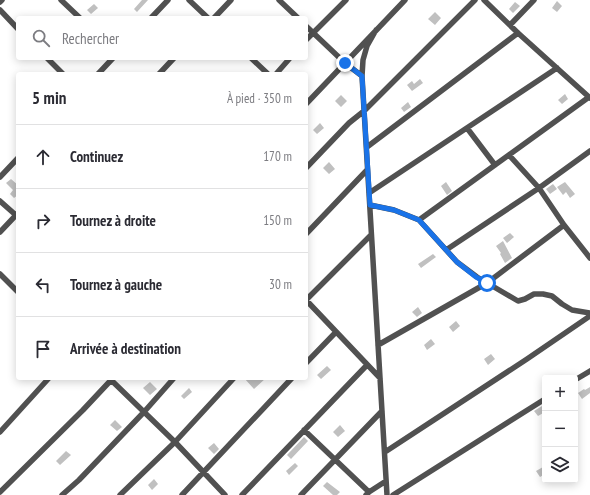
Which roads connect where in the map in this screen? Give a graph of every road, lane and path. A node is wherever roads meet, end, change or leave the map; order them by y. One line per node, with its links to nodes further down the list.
1 (168, 0): 13 (street)
2 (189, 0): 14 (street)
3 (231, 0): 15 (street)
4 (279, 0): 16 (street)
5 (346, 0): 21 (street)
6 (405, 0): 20 (street)
7 (475, 0): 39 (street)
8 (484, 0): 17 (street)
9 (534, 0): 17 (street)
10 (65, 1): 12 (street)
11 (0, 10): 18 (street)
12 (78, 16)
13 (153, 16)
14 (206, 16)
15 (216, 16)
16 (296, 16)
17 (510, 25): 22 (street)
18 (16, 27)
19 (308, 28): 21 (street)
20 (376, 30): 29 (street); 36 (street)
21 (313, 32): 23 (street); 29 (street)
22 (518, 33): 30 (street); 41 (street)
23 (308, 38)
24 (49, 60): 31 (street)
25 (111, 60): 32 (street)
26 (172, 60): 33 (street)
27 (253, 60): 34 (street)
28 (288, 60): 35 (street)
29 (345, 63): 36 (street); 38 (street)
30 (557, 68): 37 (street); 40 (street)
31 (61, 72)
32 (100, 72)
33 (161, 72)
34 (266, 72)
35 (278, 72)
36 (362, 76): 39 (street)
37 (589, 97): 43 (street)
38 (308, 102)
39 (364, 111): 41 (street); 46 (street)
40 (467, 128): 45 (street); 50 (street)
41 (367, 147): 47 (street)
42 (590, 150): 49 (street)
43 (509, 155): 45 (street); 49 (street)
44 (16, 160): 48 (street)
45 (495, 165): 55 (street)
46 (308, 166)
47 (367, 170): 50 (street); 58 (street)
48 (0, 177)
49 (539, 188): 56 (street); 60 (street)
50 (369, 193): 52 (street)
51 (0, 201): 53 (street)
52 (370, 205): 55 (street); 59 (street)
53 (16, 214)
54 (16, 216): 57 (street)
55 (419, 220): 60 (street)
56 (564, 225): 61 (street); 63 (street)
57 (0, 232)
58 (308, 232)
59 (371, 234): 65 (street); 70 (street)
60 (446, 250): 63 (street)
61 (590, 258)
62 (0, 274): 64 (street)
63 (487, 283): 67 (street); 70 (street)
64 (16, 290)
65 (308, 298)
66 (308, 302): 69 (street)
67 (590, 313)
68 (590, 316): 88 (street)
69 (336, 332): 71 (street); 72 (street)
70 (378, 345): 74 (street)
71 (308, 361)
72 (367, 365): 74 (street); 86 (street)
73 (590, 371): 75 (street)
74 (380, 378): 83 (street)
75 (578, 378)
76 (47, 380): 85 (street)
77 (110, 380): 92 (street)
78 (112, 380): 84 (street)
79 (172, 380): 84 (street)
80 (232, 380): 87 (street)
81 (290, 380): 90 (street)
82 (542, 402): 101 (street)
83 (382, 411): 88 (street); 89 (street)
84 (144, 412): 87 (street); 94 (street)
85 (1, 430)
86 (304, 430): 89 (street); 98 (street)
87 (175, 442): 90 (street); 95 (street)
88 (385, 452): 91 (street)
89 (335, 460): 93 (street); 99 (street)
90 (204, 473): 96 (street); 97 (street)
91 (386, 482): 93 (street); 100 (street)
92 (0, 492)
93 (367, 494)
94 (62, 495)
95 (120, 495)
96 (182, 495)
97 (225, 495)
98 (242, 495)
99 (301, 495)
100 (387, 495)
101 (393, 495)

